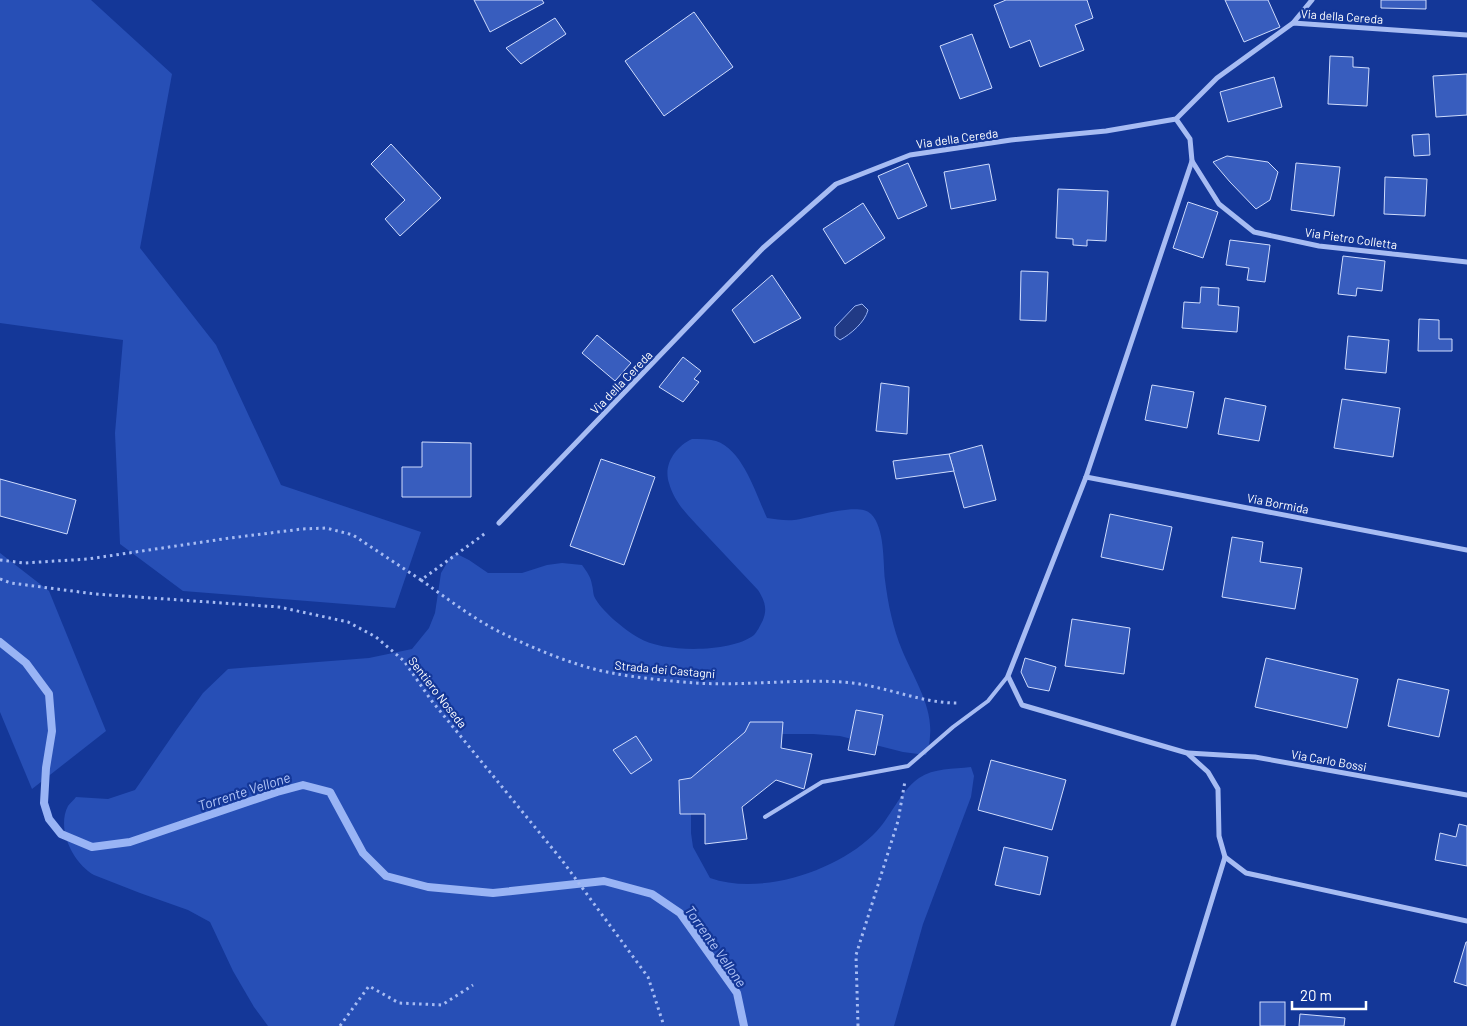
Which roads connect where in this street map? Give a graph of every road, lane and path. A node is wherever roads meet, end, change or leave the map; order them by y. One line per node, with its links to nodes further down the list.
1 (1312, 0): 2 (street)
2 (1294, 23): 3 (street, Via della Cereda); 4 (street, Via della Cereda)
3 (1467, 35)
4 (1176, 120): 5 (street, Via Pietro Colletta); 8 (street, Via della Cereda)
5 (1192, 161): 6 (street, Via Pietro Colletta); 7 (street)
6 (1467, 262)
7 (1086, 477): 9 (street, Via Bormida); 13 (street)
8 (499, 523): 12 (path)
9 (1467, 550)
10 (0, 560): 12 (path, Strada dei Castagni)
11 (0, 579): 23 (path, Sentiero Noseda)
12 (421, 580): 14 (path, Strada dei Castagni)
13 (1008, 676): 14 (lane); 15 (street, Via Carlo Bossi)
14 (988, 701): 16 (lane)
15 (1187, 753): 17 (street, Via Carlo Bossi); 19 (street, Via Carlo Bossi)
16 (908, 766): 18 (lane); 24 (path)
17 (1467, 795)
18 (765, 816)
19 (1225, 857): 20 (street); 25 (street)
20 (1467, 921)
21 (472, 985): 22 (path)
22 (340, 1026)
23 (664, 1026)
24 (858, 1026)
25 (1173, 1026)

